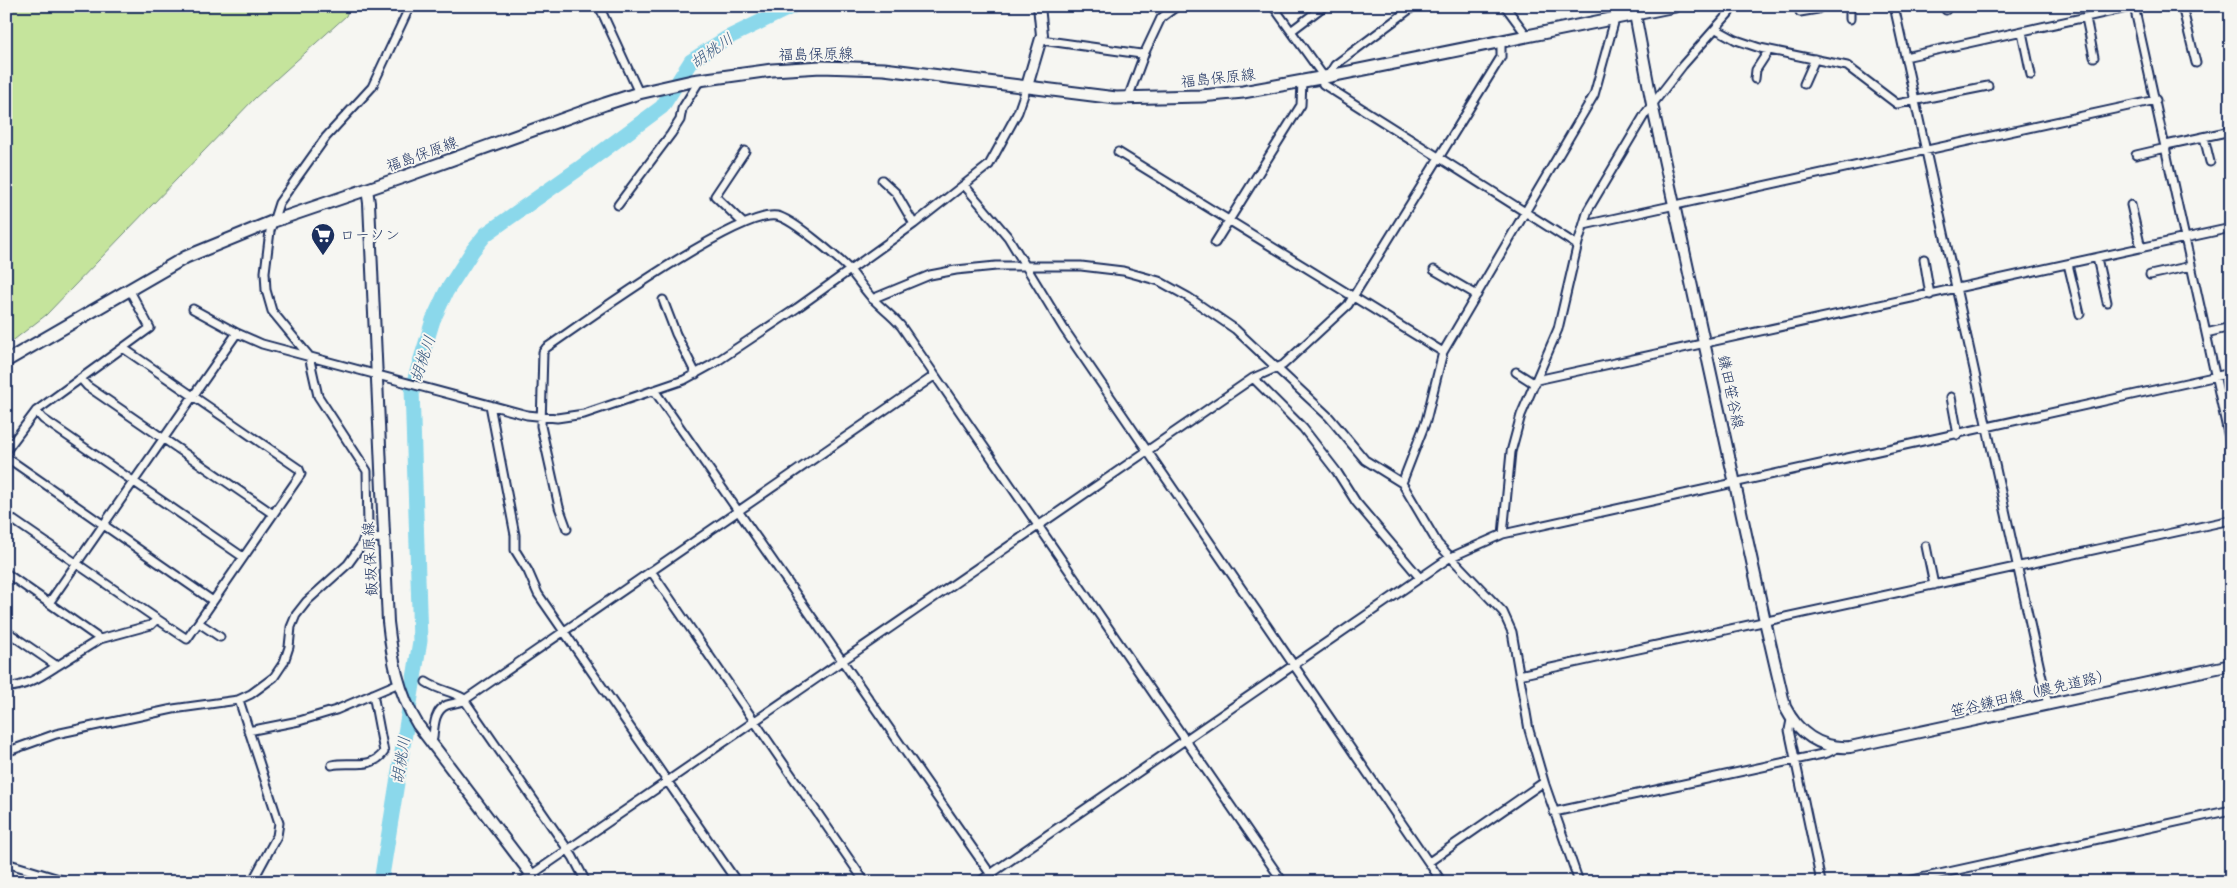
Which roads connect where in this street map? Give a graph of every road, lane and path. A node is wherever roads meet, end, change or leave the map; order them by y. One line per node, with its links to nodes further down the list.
1 (410, 6): 62 (street)
2 (599, 6): 41 (street)
3 (1039, 6): 25 (street)
4 (1177, 6): 28 (street)
5 (1273, 6): 22 (street)
6 (1324, 6): 22 (street)
7 (1414, 6): 34 (street)
8 (1505, 6): 24 (street)
9 (1675, 6): 16 (main road, 福島保原線)
10 (1732, 6): 21 (street)
11 (1819, 6): 17 (street)
12 (1850, 6): 20 (street)
13 (1894, 6): 29 (street)
14 (2135, 6): 18 (street); 43 (street)
15 (2182, 6): 32 (street)
16 (1635, 10): 19 (main road, 福島保原線); 45 (street, 鎌田笹谷線)
17 (1800, 12)
18 (2086, 18): 23 (street); 30 (street)
19 (1614, 19): 24 (main road, 福島保原線); 61 (street)
20 (1850, 19)
21 (1716, 29): 27 (street); 45 (street)
22 (1291, 31): 34 (street)
23 (2022, 32): 29 (street); 33 (street)
24 (1528, 37): 26 (main road, 福島保原線)
25 (1041, 40): 28 (street); 39 (street)
26 (1501, 42): 34 (main road, 福島保原線); 53 (street)
27 (1769, 50): 31 (street); 35 (street)
28 (1145, 52): 42 (street)
29 (1905, 57): 44 (street)
30 (2094, 57)
31 (1815, 59): 38 (street); 44 (street)
32 (2196, 63)
33 (2031, 75)
34 (1324, 77): 37 (main road, 福島保原線); 53 (street)
35 (1754, 79)
36 (696, 81): 39 (main road, 福島保原線); 41 (main road, 福島保原線); 58 (street)
37 (1302, 82): 42 (main road, 福島保原線); 63 (street)
38 (1804, 84)
39 (1027, 86): 42 (main road, 福島保原線); 56 (street)
40 (1988, 86): 44 (street)
41 (639, 93): 57 (main road, 福島保原線)
42 (1128, 98)
43 (2156, 100): 48 (street); 49 (street)
44 (1915, 102): 49 (street)
45 (1652, 104): 59 (street, 鎌田笹谷線); 66 (street)
46 (2231, 131): 47 (street)
47 (2204, 137): 48 (street); 54 (street)
48 (2166, 147): 52 (street); 68 (street)
49 (1926, 150): 59 (street); 80 (street)
50 (746, 151): 64 (street)
51 (1118, 152): 63 (street)
52 (2136, 155)
53 (1438, 158): 61 (street); 84 (street)
54 (2210, 162)
55 (882, 180): 65 (street)
56 (964, 185): 65 (street); 76 (street)
57 (367, 189): 62 (main road, 福島保原線); 101 (street, 飯坂保原線)
58 (618, 205)
59 (1674, 205): 66 (street); 93 (street, 鎌田笹谷線)
60 (2132, 205): 71 (street)
61 (1526, 211): 70 (street); 83 (street)
62 (274, 220): 81 (main road, 福島保原線); 96 (street)
63 (1229, 220): 69 (street); 84 (street)
64 (742, 222): 77 (street); 113 (street)
65 (914, 224): 77 (street)
66 (1584, 225): 70 (street)
67 (2231, 228): 68 (street)
68 (2185, 238): 71 (street); 75 (street)
69 (1215, 243)
70 (1577, 245): 107 (street)
71 (2142, 248): 72 (street)
72 (2097, 258): 74 (street); 87 (street)
73 (1924, 259): 82 (street)
74 (2068, 264): 80 (street); 89 (street)
75 (2191, 266): 79 (street); 92 (street)
76 (1028, 268): 85 (street); 98 (street); 119 (street)
77 (849, 270): 85 (street); 102 (street)
78 (1434, 270): 83 (street)
79 (2150, 275)
80 (1956, 289): 82 (street); 114 (street)
81 (130, 291): 94 (street); 97 (main road, 福島保原線)
82 (1930, 294): 93 (street)
83 (1477, 295): 95 (street)
84 (1353, 297): 95 (street); 98 (street)
85 (872, 298): 103 (street)
86 (663, 300): 102 (street)
87 (2107, 302)
88 (193, 309): 91 (street)
89 (2080, 314)
90 (2231, 327): 92 (street)
91 (236, 333): 96 (street); 109 (street)
92 (2206, 333): 104 (street)
93 (1705, 343): 107 (street); 122 (street, 鎌田笹谷線)
94 (123, 348): 106 (street); 109 (street)
95 (1443, 352): 123 (street)
96 (309, 356): 101 (street); 133 (street)
97 (6, 361)
98 (1277, 368): 105 (street); 123 (street)
99 (1516, 372): 107 (street)
100 (2231, 373): 104 (street)
101 (376, 374): 111 (street); 132 (street, 飯坂保原線)
102 (696, 374): 108 (street)
103 (934, 376): 124 (street); 129 (street)
104 (2216, 376): 114 (street); 117 (street)
105 (1254, 378): 119 (street); 141 (street)
106 (81, 379): 112 (street); 116 (street)
107 (1536, 382): 131 (street)
108 (654, 390): 113 (street); 124 (street)
109 (192, 396): 116 (street); 125 (street)
110 (1951, 397): 115 (street)
111 (490, 405): 113 (street); 149 (street)
112 (36, 411): 118 (street); 121 (street)
113 (540, 417): 130 (street)
114 (1988, 428): 115 (street); 138 (street)
115 (1958, 435): 122 (street)
116 (163, 438): 121 (street); 125 (street)
117 (2231, 448)
118 (6, 451)
119 (1146, 451): 129 (street); 153 (street)
120 (6, 457): 128 (street)
121 (134, 481): 128 (street); 135 (street)
122 (1735, 482): 131 (street); 146 (street, 鎌田笹谷線)
123 (1402, 483): 136 (street)
124 (740, 510): 139 (street); 152 (street)
125 (273, 514): 135 (street)
126 (6, 515): 137 (street)
127 (2231, 520): 138 (street)
128 (104, 523): 137 (street); 143 (street)
129 (1038, 526): 152 (street); 167 (street)
130 (566, 529)
131 (1503, 534): 136 (street)
132 (384, 538): 133 (street); 158 (street, 飯坂保原線)
133 (364, 539): 161 (street)
134 (1926, 546): 142 (street)
135 (243, 557): 143 (street)
136 (1449, 558): 141 (street); 156 (street)
137 (76, 564): 144 (street); 145 (street)
138 (2016, 567): 142 (street); 163 (street)
139 (651, 571): 149 (street); 165 (street)
140 (6, 573): 144 (street)
141 (1420, 578): 153 (street)
142 (1934, 585): 146 (street)
143 (214, 601): 147 (street)
144 (49, 603): 151 (street)
145 (157, 619): 147 (street); 151 (street)
146 (1765, 621): 156 (street); 164 (street, 鎌田笹谷線)
147 (199, 623): 150 (street)
148 (6, 631): 155 (street)
149 (564, 631): 162 (street); 173 (street)
150 (220, 637)
151 (100, 639): 155 (street)
152 (844, 660): 165 (street); 180 (street)
153 (1294, 665): 167 (street); 178 (street)
154 (2231, 665): 163 (street, 笹谷鎌田線（農免道路）)
155 (57, 666): 159 (street)
156 (1519, 675): 174 (street)
157 (426, 682): 162 (street)
158 (399, 684): 160 (street); 168 (street, 飯坂保原線)
159 (6, 687)
160 (373, 694): 166 (street); 172 (street)
161 (239, 700): 166 (street); 170 (street)
162 (463, 701): 168 (street); 177 (street)
163 (2048, 704): 169 (street, 笹谷鎌田線（農免道路）)
164 (1791, 720): 169 (street, 鎌田笹谷線); 171 (street)
165 (754, 722): 173 (street); 187 (street)
166 (248, 731): 183 (street)
167 (1185, 739): 180 (street); 190 (street)
168 (430, 741): 181 (street, 飯坂保原線)
169 (1837, 748): 171 (street)
170 (6, 752)
171 (1795, 760): 176 (street); 193 (street)
172 (332, 765)
173 (668, 782): 177 (street); 186 (street)
174 (1544, 782): 176 (street); 178 (street)
175 (2231, 810): 194 (street)
176 (1554, 812): 192 (street)
177 (568, 850): 181 (street); 185 (street)
178 (1429, 862): 191 (street)
179 (6, 863): 182 (street)
180 (991, 874): 188 (street); 189 (street)
181 (534, 878): 184 (street)
182 (69, 882)
183 (252, 882)
184 (521, 882)
185 (586, 882)
186 (737, 882)
187 (865, 882)
188 (979, 882)
189 (996, 882)
190 (1284, 882)
191 (1442, 882)
192 (1580, 882)
193 (1821, 882)
194 (1903, 882)

